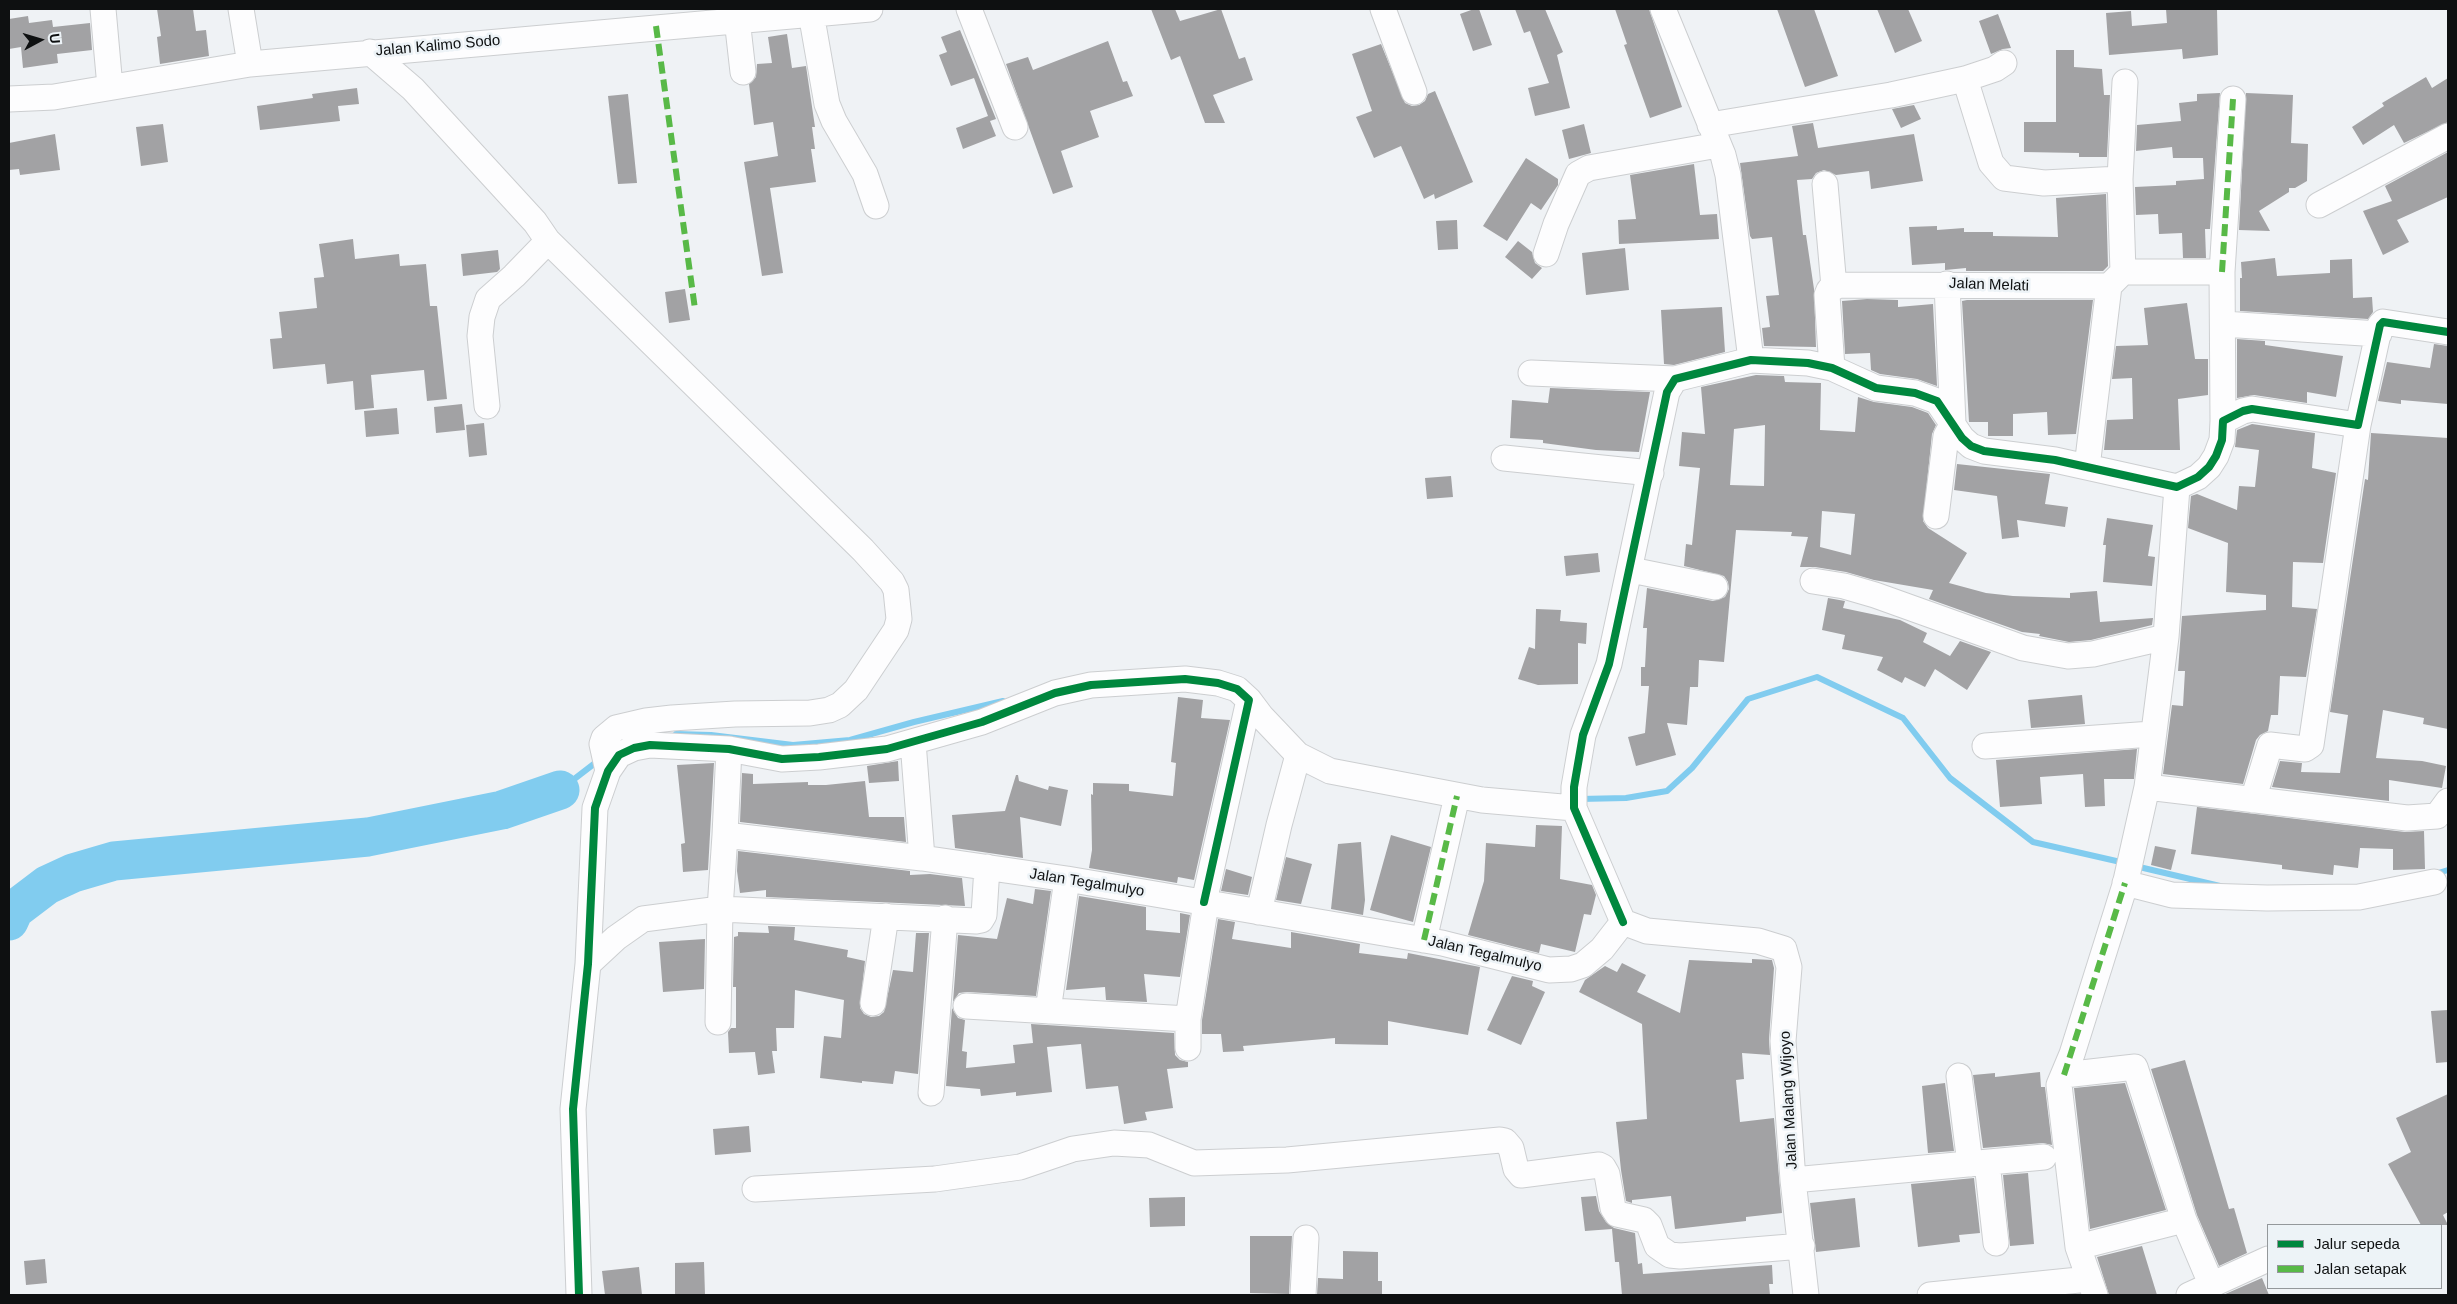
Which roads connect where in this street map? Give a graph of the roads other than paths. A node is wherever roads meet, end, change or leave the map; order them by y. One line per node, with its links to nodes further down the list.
1 (103, 9): 15 (street)
2 (241, 9): 11 (street)
3 (868, 9): 7 (street, Jalan Kalimo Sodo)
4 (968, 9): 19 (street)
5 (1383, 9): 16 (street)
6 (1663, 9): 21 (street)
7 (811, 13): 8 (street, Jalan Kalimo Sodo); 25 (street)
8 (737, 19): 9 (street, Jalan Kalimo Sodo); 12 (street)
9 (370, 52): 11 (street, Jalan Kalimo Sodo); 26 (street)
10 (2004, 63): 13 (street)
11 (250, 64): 15 (street, Jalan Kalimo Sodo)
12 (743, 72)
13 (1965, 79): 21 (street); 22 (street)
14 (2125, 82): 22 (street)
15 (110, 87): 17 (street, Jalan Kalimo Sodo)
16 (1414, 92)
17 (9, 99)
18 (2232, 99): 28 (street)
19 (1015, 127)
20 (2448, 136): 24 (street)
21 (1720, 150): 27 (street); 35 (street)
22 (2120, 180): 29 (street)
23 (1826, 184): 31 (street)
24 (2319, 205)
25 (876, 206)
26 (548, 241): 39 (street); 58 (street)
27 (1546, 254)
28 (2222, 272): 29 (street, Jalan Melati); 32 (street)
29 (2116, 279): 30 (street, Jalan Melati); 44 (street)
30 (1947, 284): 31 (street, Jalan Melati); 41 (street)
31 (1834, 287): 36 (street)
32 (2222, 324): 34 (street); 40 (street)
33 (2448, 332): 34 (street)
34 (2379, 334): 42 (street)
35 (1751, 360): 36 (street); 38 (street)
36 (1832, 368): 41 (street)
37 (1531, 373): 38 (street)
38 (1675, 380): 45 (street)
39 (487, 406)
40 (2223, 421): 42 (street); 46 (street)
41 (1953, 423): 44 (street); 47 (street)
42 (2358, 425): 62 (street)
43 (1504, 458): 45 (street)
44 (2087, 467): 46 (street)
45 (1650, 473): 48 (street)
46 (2177, 487): 51 (street)
47 (1936, 516)
48 (1631, 570): 50 (street); 61 (street)
49 (1813, 581): 51 (street)
50 (1714, 587)
51 (2166, 637): 53 (street)
52 (1249, 700): 54 (street); 57 (street); 70 (street)
53 (2152, 734): 55 (street); 59 (street)
54 (913, 742): 56 (street); 65 (street)
55 (1986, 746)
56 (729, 749): 58 (street); 64 (street)
57 (1298, 754): 60 (street); 72 (street)
58 (606, 762): 77 (street)
59 (2147, 787): 62 (street); 68 (street)
60 (1457, 796): 61 (street); 76 (street)
61 (1574, 799): 75 (street)
62 (2253, 800): 63 (street)
63 (2448, 801)
64 (725, 835): 65 (street, Jalan Tegalmulyo); 71 (street)
65 (922, 858): 66 (street, Jalan Tegalmulyo)
66 (987, 867): 67 (street, Jalan Tegalmulyo); 74 (street)
67 (1067, 879): 70 (street, Jalan Tegalmulyo); 80 (street)
68 (2126, 880): 69 (street); 84 (street)
69 (2434, 882)
70 (1205, 903): 72 (street, Jalan Tegalmulyo); 81 (street)
71 (720, 909): 73 (street); 77 (street); 82 (street)
72 (1259, 912): 76 (street, Jalan Tegalmulyo)
73 (886, 916): 74 (street); 78 (street)
74 (945, 918): 86 (street)
75 (1623, 922): 76 (street, Jalan Tegalmulyo); 89 (street, Jalan Malang Wijoyo)
76 (1424, 940)
77 (588, 964): 99 (street)
78 (873, 1002)
79 (966, 1006): 80 (street)
80 (1048, 1011): 81 (street)
81 (1188, 1019): 83 (street)
82 (718, 1022)
83 (1188, 1048)
84 (2067, 1066): 91 (street); 95 (street)
85 (1958, 1076): 88 (street)
86 (931, 1093)
87 (2044, 1157): 88 (street)
88 (1979, 1163): 89 (street); 93 (street)
89 (1793, 1180): 94 (street, Jalan Malang Wijoyo)
90 (755, 1189): 94 (street)
91 (2184, 1220): 95 (street); 97 (street)
92 (1306, 1238): 100 (street)
93 (1996, 1243)
94 (1802, 1246): 101 (street, Jalan Malang Wijoyo)
95 (2078, 1247): 98 (street)
96 (2267, 1260): 97 (street)
97 (2212, 1286): 103 (street)
98 (2092, 1287): 102 (street)
99 (579, 1295)
100 (1303, 1295)
101 (1806, 1295)
102 (1930, 1295)
103 (2189, 1295)

